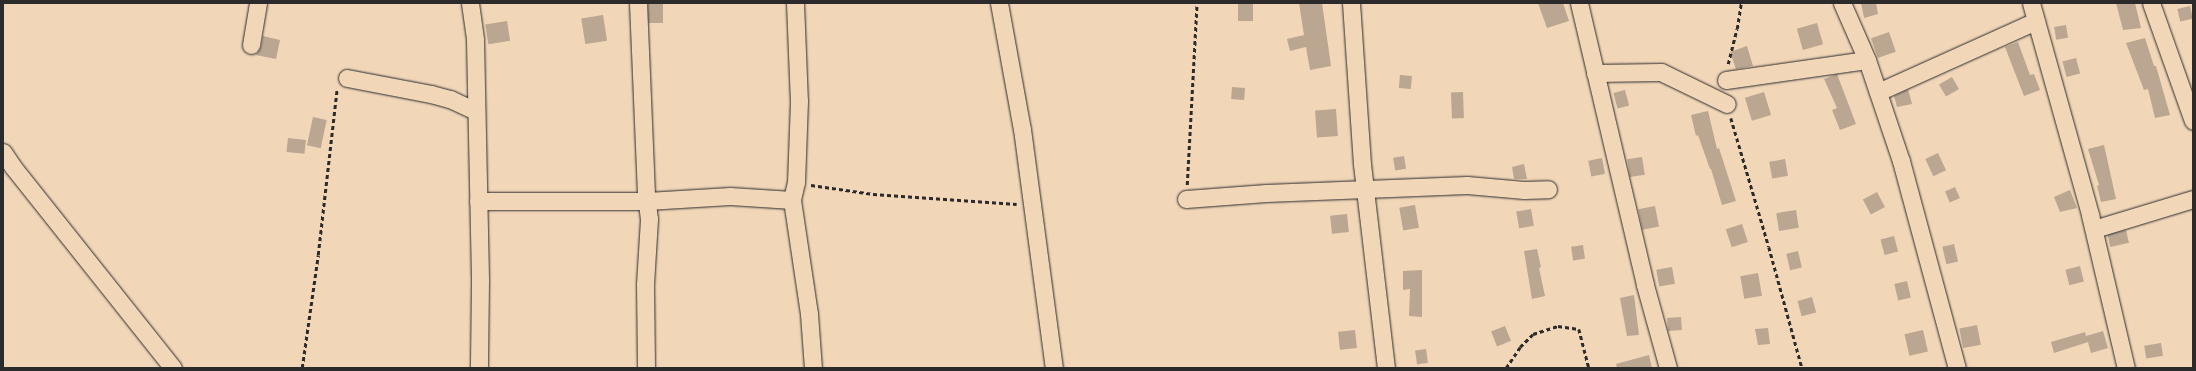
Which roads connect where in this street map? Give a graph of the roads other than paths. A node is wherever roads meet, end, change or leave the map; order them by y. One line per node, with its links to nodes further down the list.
1 (258, 3): 12 (street)
2 (470, 3): 19 (street)
3 (638, 3): 28 (street)
4 (795, 3): 26 (street)
5 (999, 3): 34 (street)
6 (1351, 3): 22 (street)
7 (1579, 3): 14 (street)
8 (1842, 3): 13 (street)
9 (2031, 3): 11 (street)
10 (2151, 3): 20 (street)
11 (2036, 21): 17 (street); 29 (street)
12 (251, 45)
13 (1867, 60): 16 (street); 17 (street)
14 (1595, 73): 18 (street); 36 (street)
15 (347, 78): 19 (street)
16 (1726, 80)
17 (1878, 92): 37 (street)
18 (1727, 104)
19 (476, 110): 27 (street)
20 (2193, 121)
21 (3, 152): 30 (street)
22 (1365, 188): 23 (street); 24 (street); 35 (street)
23 (1548, 189)
24 (1186, 199)
25 (2193, 199): 29 (street)
26 (792, 200): 28 (street); 33 (street)
27 (478, 201): 28 (street); 31 (street)
28 (647, 201): 32 (street)
29 (2094, 229): 38 (street)
30 (173, 368)
31 (479, 368)
32 (646, 368)
33 (813, 368)
34 (1054, 368)
35 (1386, 368)
36 (1668, 368)
37 (1956, 368)
38 (2126, 368)

